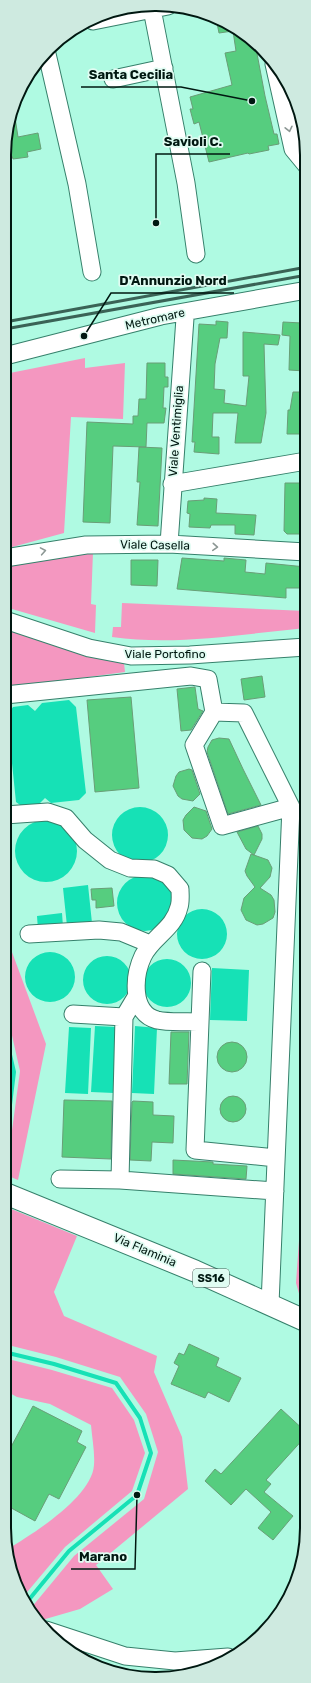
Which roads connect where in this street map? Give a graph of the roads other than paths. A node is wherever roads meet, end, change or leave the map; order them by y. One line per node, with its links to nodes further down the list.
1 (154, 11): 2 (street)
2 (165, 58): 5 (street); 7 (street)
3 (48, 59): 8 (street)
4 (277, 76): 6 (street, one-way to 6)
5 (113, 79)
6 (300, 158)
7 (196, 254)
8 (92, 272)
9 (300, 291): 13 (street, Metromare)
10 (300, 301): 11 (street)
11 (224, 312)
12 (185, 318): 15 (street, Viale Ventimiglia)
13 (11, 354)
14 (300, 462): 15 (street)
15 (172, 484): 16 (street, Viale Ventimiglia)
16 (169, 544): 17 (street, Viale Casella, one-way to 17); 18 (street, Viale Casella, one-way to 16)
17 (300, 552)
18 (11, 557)
19 (11, 622): 21 (street, Viale Portofino)
20 (300, 647): 21 (street, Viale Portofino)
21 (132, 656): 22 (street)
22 (135, 682): 23 (street); 24 (street)
23 (11, 694)
24 (214, 712): 25 (street); 25 (street)
25 (291, 807): 34 (street)
26 (11, 815): 28 (street)
27 (29, 934): 28 (street)
28 (150, 944): 30 (street)
29 (202, 971): 33 (street)
30 (136, 998): 32 (street); 33 (street)
31 (73, 1014): 32 (street)
32 (124, 1017): 36 (street)
33 (200, 1022): 34 (street)
34 (276, 1158): 37 (street)
35 (60, 1179): 36 (street)
36 (120, 1180): 37 (street)
37 (275, 1191): 39 (street)
38 (11, 1196): 39 (main road, Via Flaminia / SS16)
39 (270, 1304): 40 (main road, Via Flaminia / SS16)
40 (300, 1318)
41 (57, 1634): 42 (street)
42 (217, 1658)

